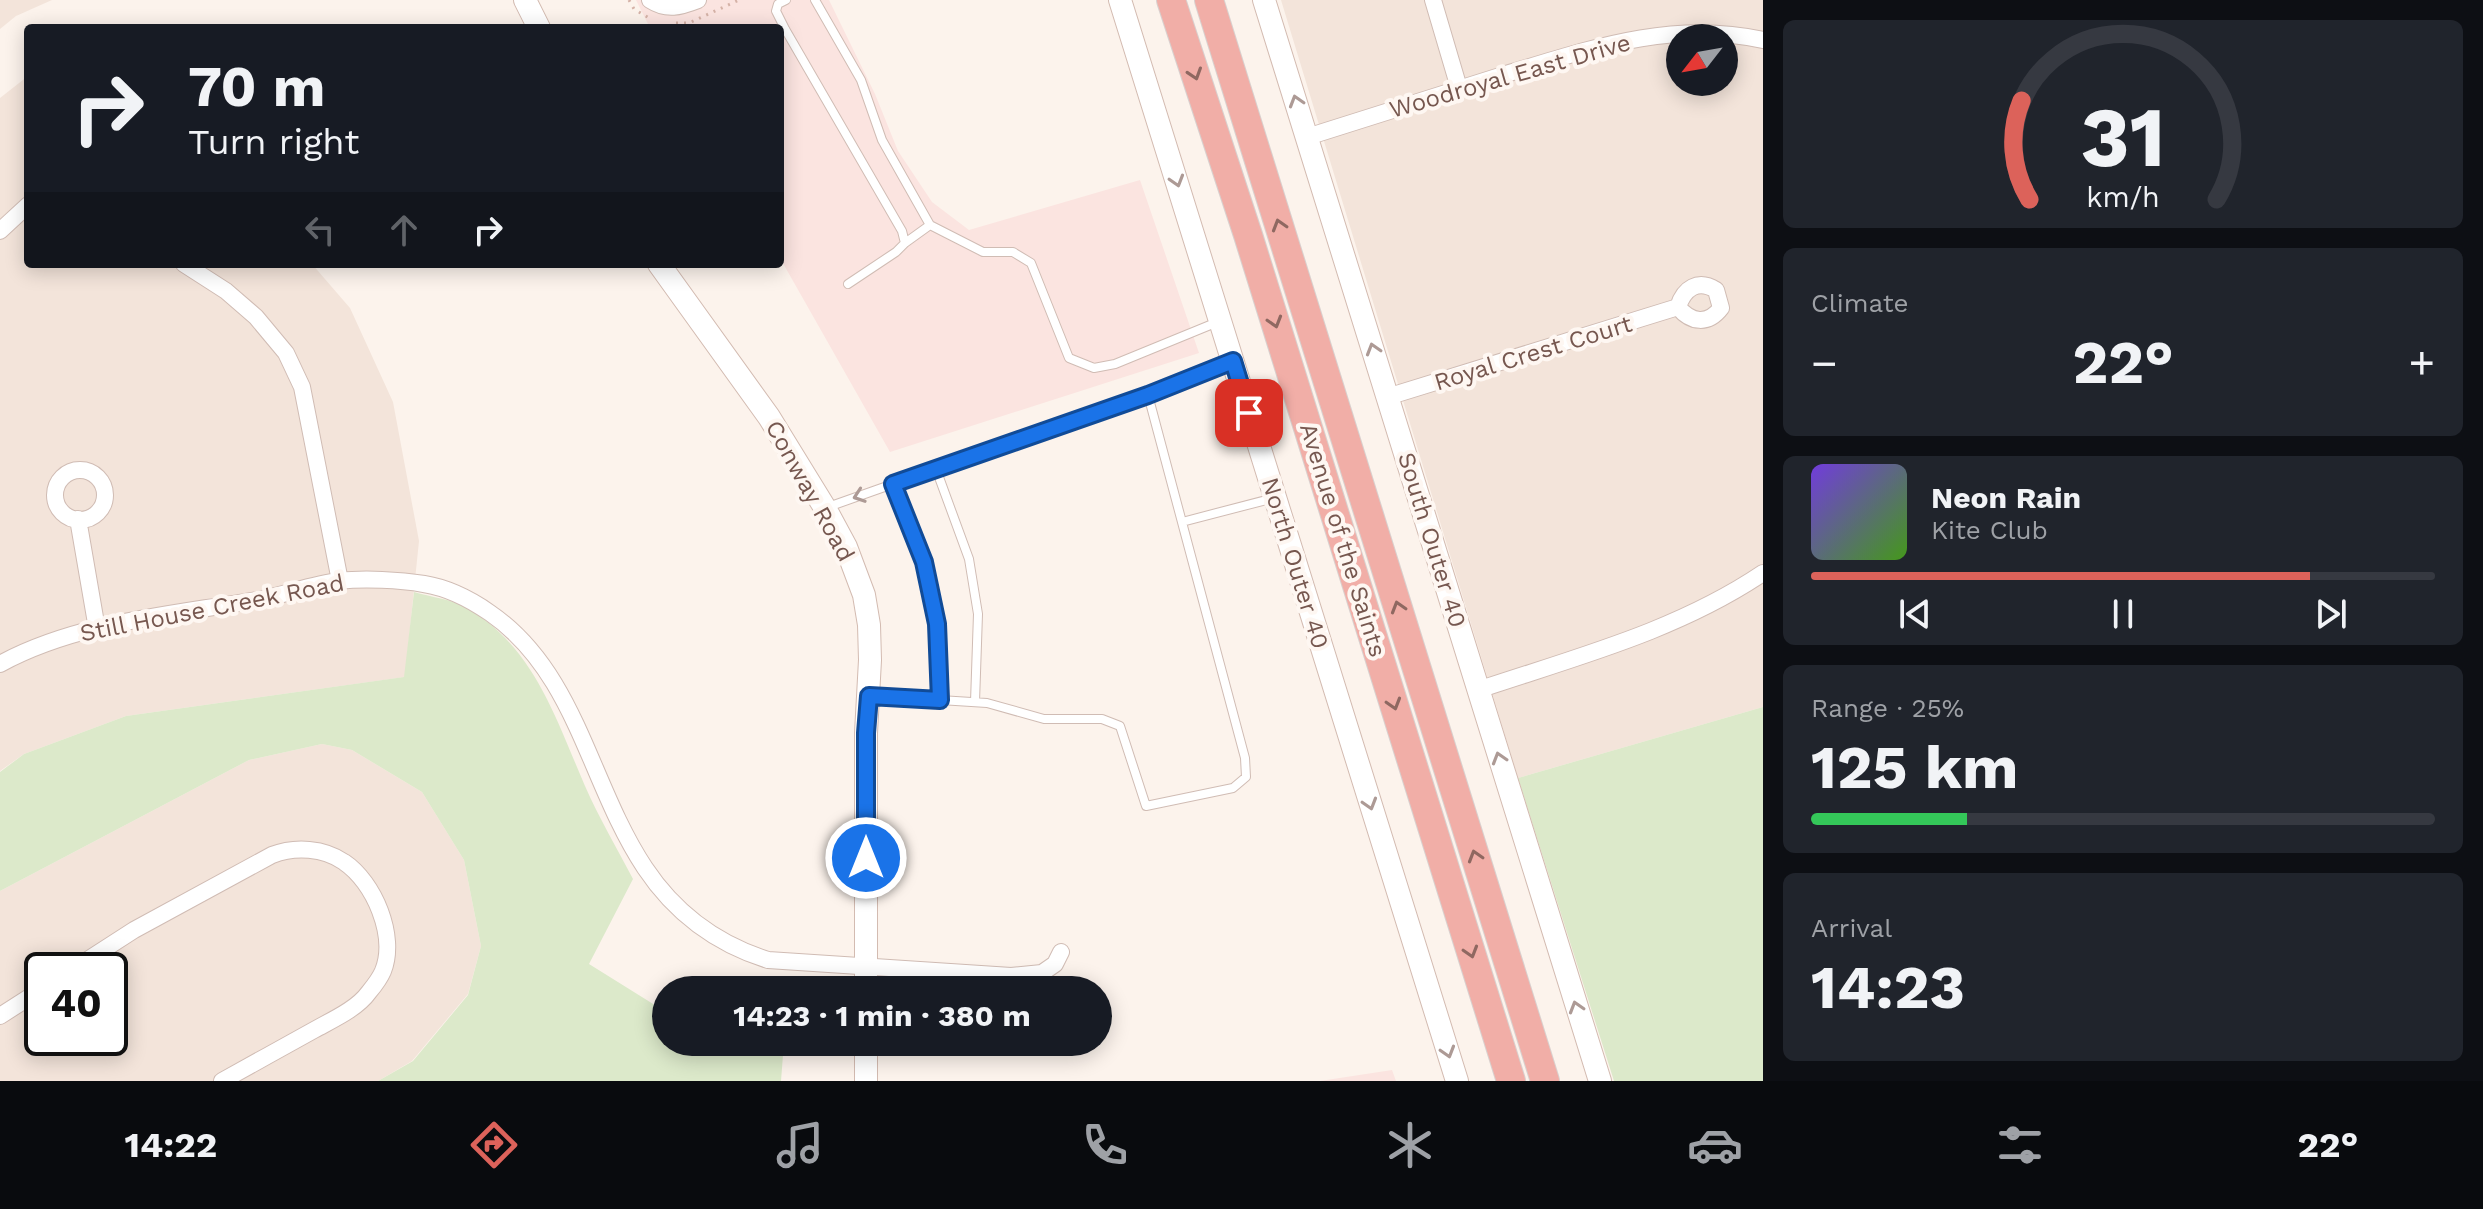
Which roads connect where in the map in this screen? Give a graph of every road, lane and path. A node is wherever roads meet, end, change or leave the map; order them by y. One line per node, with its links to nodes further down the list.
1 (525, 0): 11 (street)
2 (650, 0): 3 (street)
3 (698, 0)
4 (786, 0): 12 (lane)
5 (815, 0): 18 (lane)
6 (1120, 0): 25 (street, North Outer 40, one-way to 25)
7 (1171, 0): 53 (highway, Avenue of the Saints, one-way to 53)
8 (1264, 0): 16 (street, South Outer 40, one-way to 8)
9 (1433, 0): 15 (street)
10 (1211, 4): 54 (highway, Avenue of the Saints, one-way to 10)
11 (537, 24)
12 (783, 24)
13 (784, 25): 20 (lane)
14 (1763, 40): 15 (street, Woodroyal East Drive)
15 (1459, 88): 16 (street, Woodroyal East Drive)
16 (1307, 137): 28 (street, South Outer 40, one-way to 16)
17 (24, 209): 19 (street)
18 (930, 225): 20 (lane); 25 (lane)
19 (0, 231)
20 (905, 243): 23 (lane)
21 (190, 268): 36 (street)
22 (662, 268): 32 (street, Conway Road)
23 (848, 284)
24 (1678, 307): 28 (street, Royal Crest Court)
25 (1220, 321): 26 (street, North Outer 40)
26 (1233, 361): 27 (lane); 31 (street, North Outer 40)
27 (1148, 395): 29 (lane); 34 (lane)
28 (1387, 397): 39 (street, South Outer 40)
29 (936, 469): 30 (lane); 42 (lane)
30 (893, 484): 32 (lane, one-way to 32); 41 (lane)
31 (1275, 498): 34 (lane); 52 (street, North Outer 40, one-way to 52)
32 (825, 508): 40 (street, Conway Road)
33 (78, 519): 37 (street)
34 (1182, 522): 42 (lane)
35 (1763, 573): 39 (street)
36 (340, 581): 37 (street, Still House Creek Road); 45 (street, Still House Creek Road)
37 (97, 629): 38 (street, Still House Creek Road)
38 (0, 664)
39 (1478, 690): 55 (street, South Outer 40, one-way to 39)
40 (869, 696): 41 (lane); 45 (street, Conway Road)
41 (940, 700): 42 (lane)
42 (975, 702)
43 (100, 952): 50 (street)
44 (1061, 952): 45 (street, Still House Creek Road)
45 (866, 966): 46 (street, Conway Road)
46 (866, 976)
47 (24, 1001): 48 (street)
48 (0, 1016)
49 (866, 1056): 51 (street)
50 (222, 1081)
51 (866, 1081)
52 (1457, 1081)
53 (1511, 1081)
54 (1545, 1081)
55 (1600, 1081)

